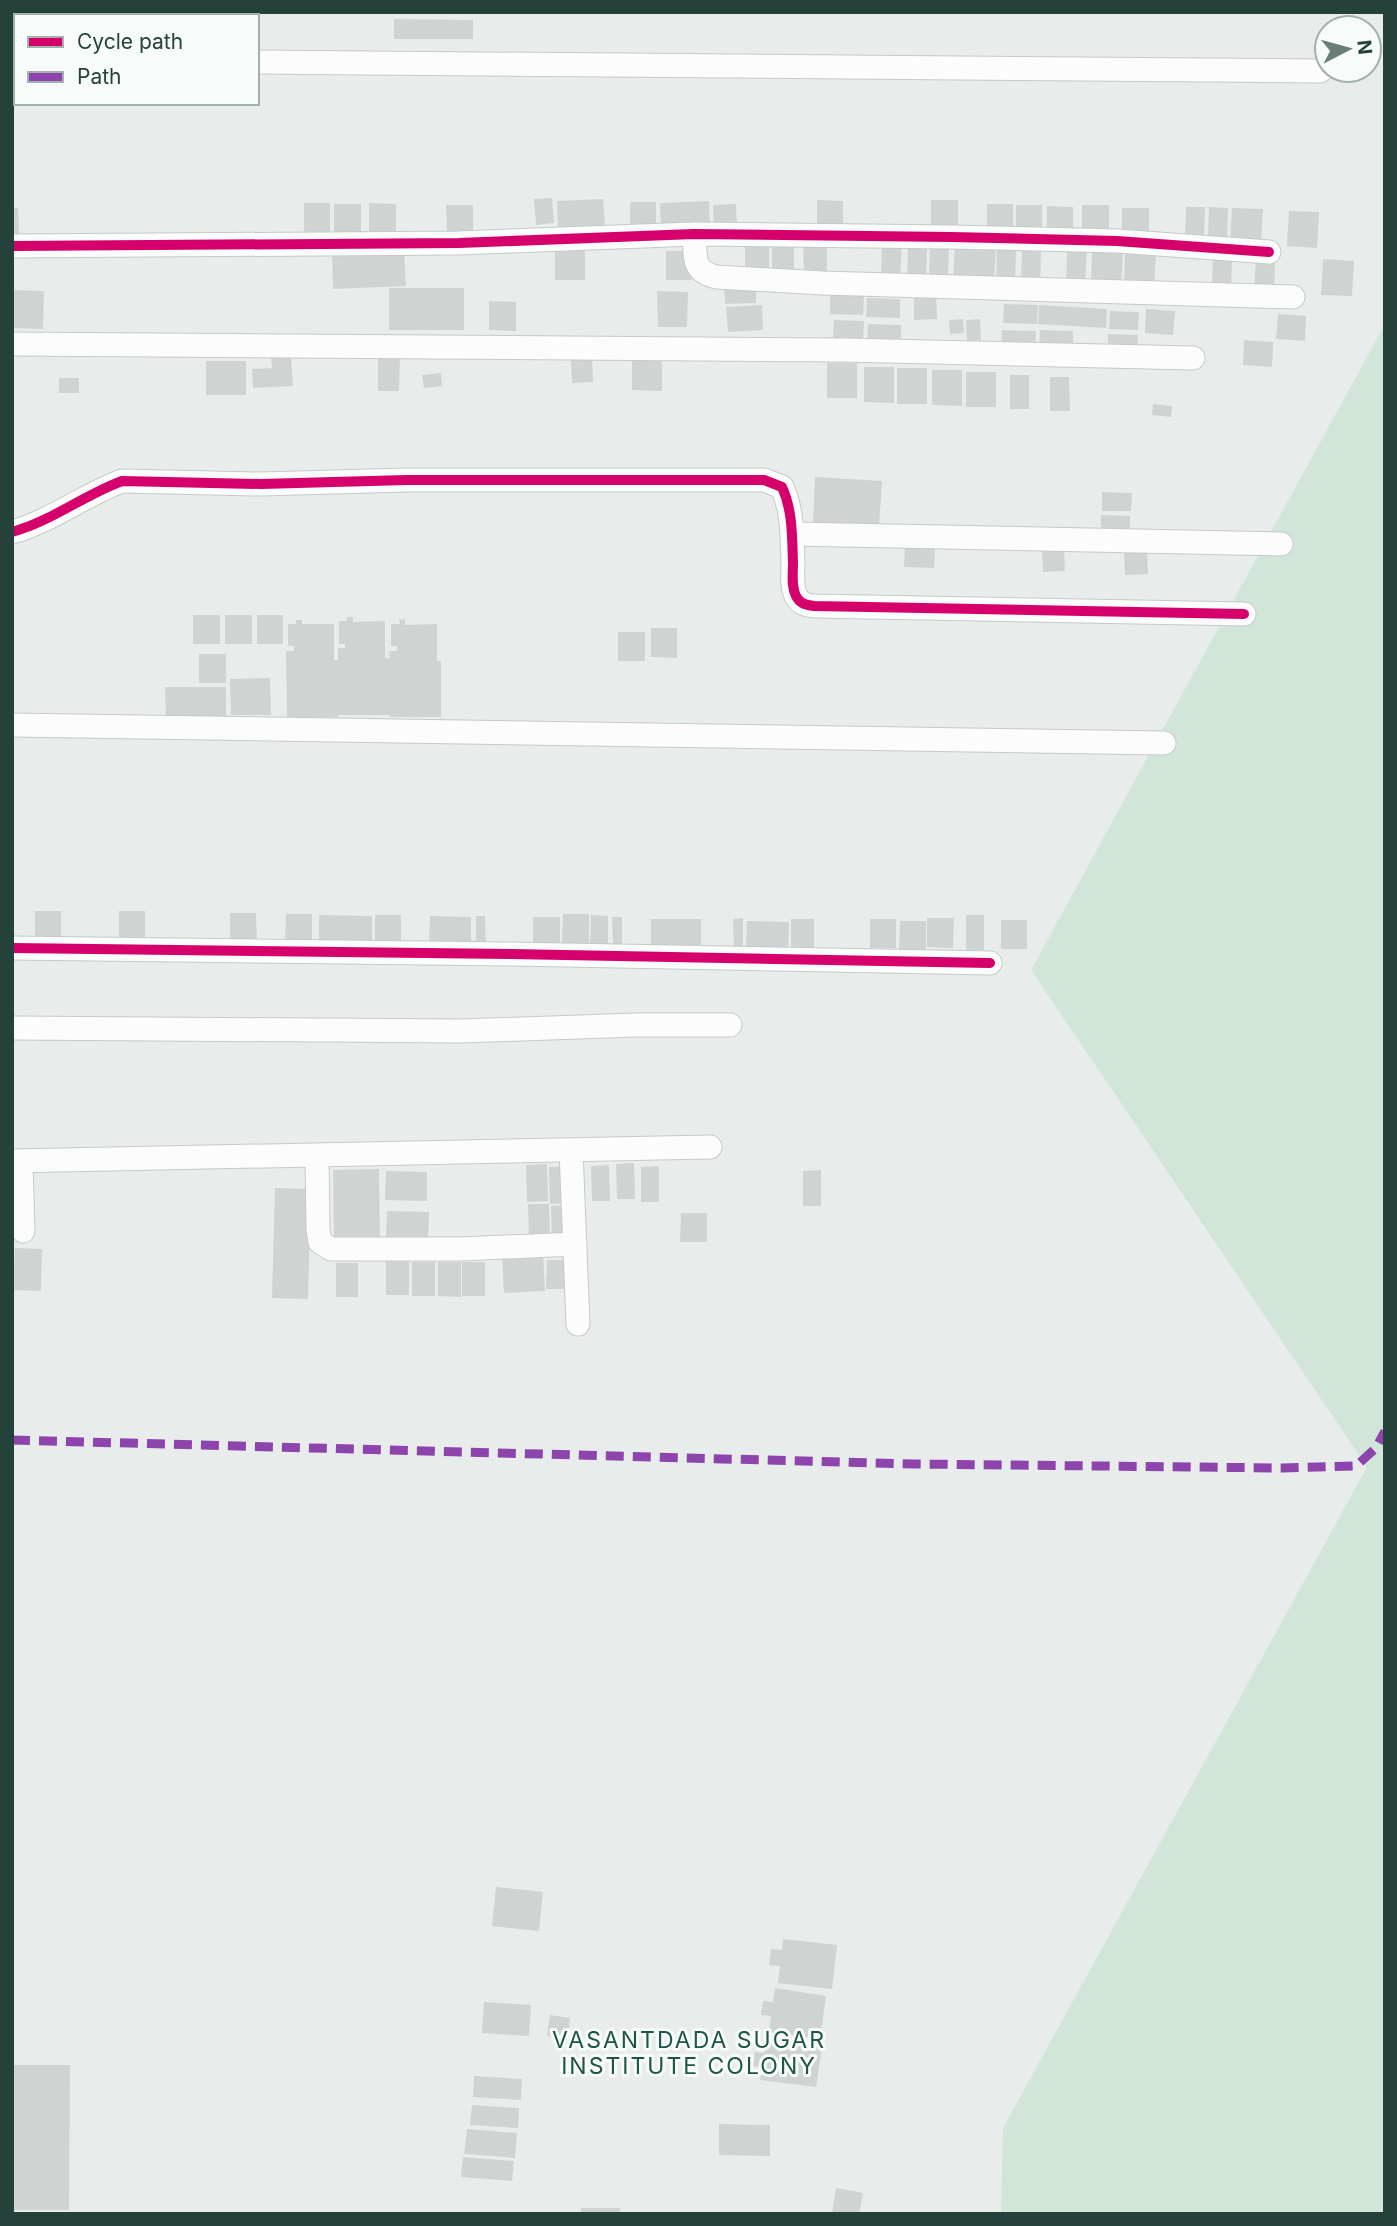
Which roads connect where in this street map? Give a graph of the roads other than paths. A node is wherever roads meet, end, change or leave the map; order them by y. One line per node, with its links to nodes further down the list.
1 (259, 62): 2 (street)
2 (1313, 71)
3 (694, 234): 4 (street); 5 (street); 6 (street)
4 (12, 246)
5 (1269, 252)
6 (1293, 298)
7 (12, 344): 8 (street)
8 (1193, 358)
9 (12, 532): 10 (street)
10 (792, 534): 11 (street); 12 (street)
11 (1281, 544)
12 (1244, 614)
13 (12, 726): 14 (street)
14 (1164, 743)
15 (12, 948): 16 (street)
16 (990, 963)
17 (730, 1025): 18 (street)
18 (12, 1028)
19 (710, 1147): 20 (street)
20 (571, 1150): 21 (street); 24 (street)
21 (317, 1156): 22 (street); 24 (street)
22 (17, 1161): 23 (street)
23 (23, 1231)
24 (575, 1244): 25 (street)
25 (578, 1324)

